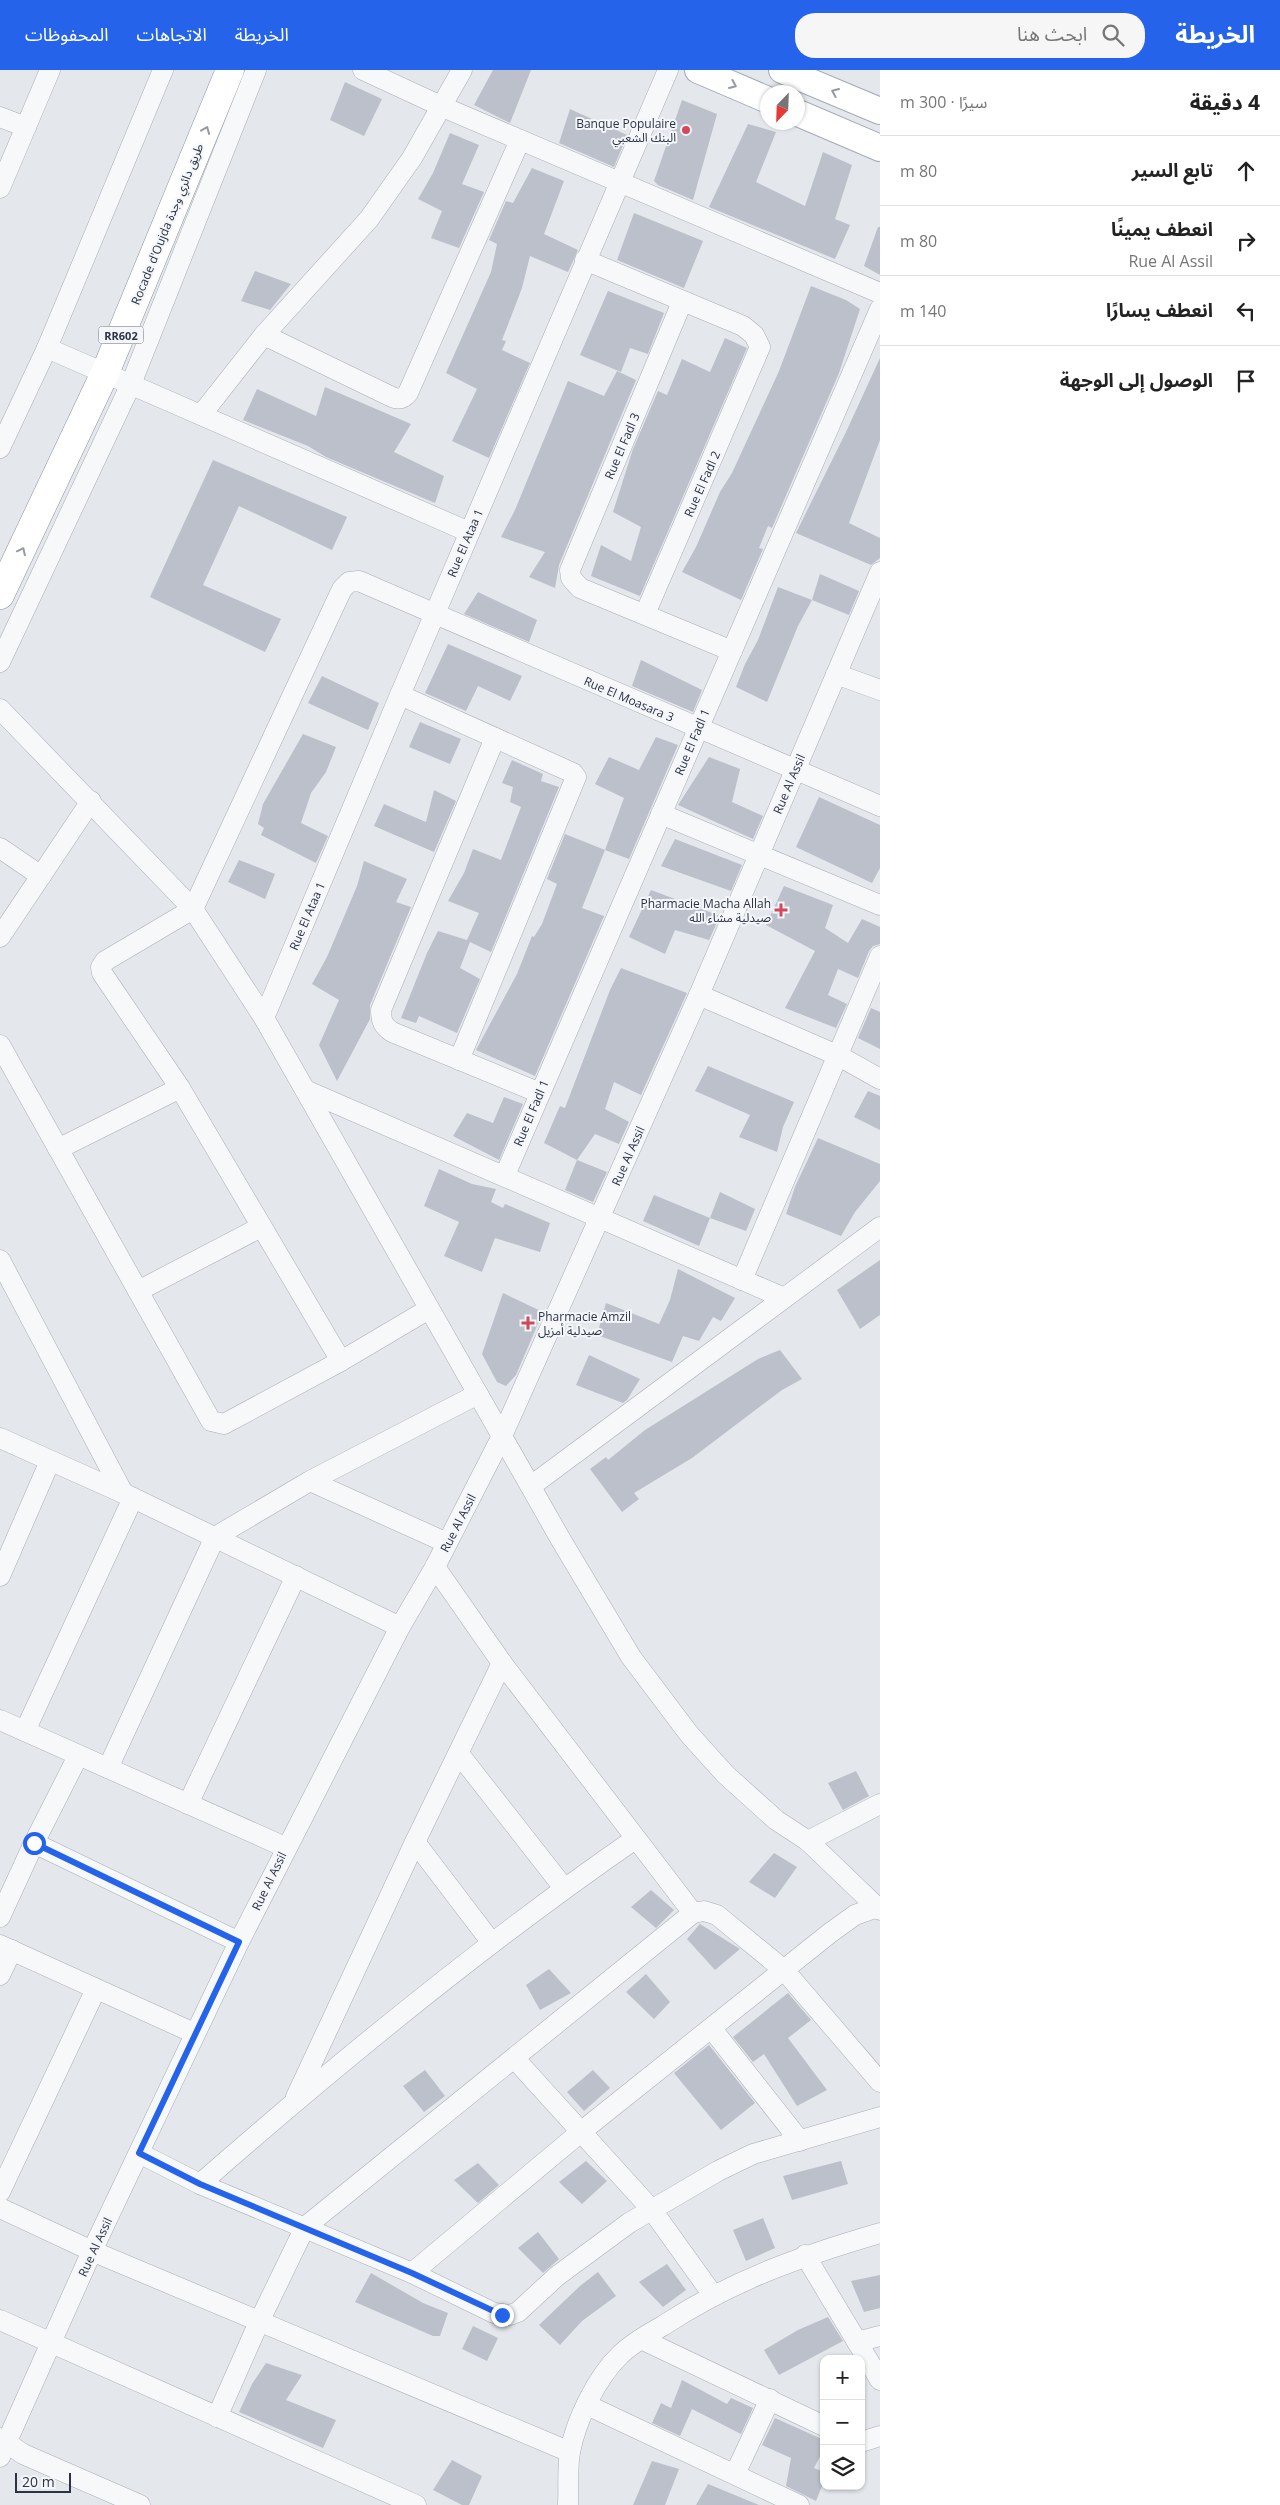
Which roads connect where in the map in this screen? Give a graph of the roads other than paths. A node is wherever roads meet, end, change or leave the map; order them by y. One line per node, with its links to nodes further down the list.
1 (50, 70): 16 (street)
2 (163, 70): 26 (street)
3 (210, 70): 27 (highway, Rocade d'Oujda طريق دائري وجدة / RR602)
4 (230, 70): 27 (highway, Rocade d'Oujda طريق دائري وجدة / RR602, one-way to 4)
5 (256, 70): 28 (street)
6 (363, 70): 12 (street)
7 (462, 70): 12 (street)
8 (668, 70): 19 (street, Rue El Ataa 1)
9 (698, 70): 11 (main road, one-way to 11)
10 (782, 70): 13 (main road, one-way to 10)
11 (760, 97)
12 (443, 107): 17 (street); 25 (street)
13 (880, 111)
14 (805, 116): 18 (main road)
15 (0, 117): 16 (street)
16 (26, 127): 20 (street)
17 (520, 140): 19 (street); 25 (street)
18 (880, 148)
19 (619, 182): 21 (street, Rue El Ataa 1); 22 (street)
20 (0, 188)
21 (585, 260): 23 (street); 31 (street, Rue El Ataa 1)
22 (880, 293)
23 (682, 302): 36 (street, Rue El Fadl 3); 36 (street, Rue El Fadl 2)
24 (880, 309): 37 (street, Rue El Fadl 1)
25 (264, 335): 29 (street)
26 (47, 348): 27 (street); 30 (street)
27 (96, 370): 28 (street); 32 (highway, Rocade d'Oujda طريق دائري وجدة / RR602); 34 (highway, Rocade d'Oujda طريق دائري وجدة / RR602, one-way to 27)
28 (131, 384): 29 (street); 38 (street)
29 (201, 415): 31 (street)
30 (0, 448)
31 (469, 532): 35 (street, Rue El Ataa 1)
32 (0, 553)
33 (880, 572): 39 (street, Rue Al Assil)
34 (0, 595)
35 (434, 614): 41 (street, Rue El Ataa 1); 43 (street, Rue El Moasara 3); 53 (street, Rue El Moasara 3)
36 (645, 614): 37 (street)
37 (732, 651): 43 (street, Rue El Fadl 1)
38 (0, 662)
39 (836, 674): 40 (street); 45 (street, Rue Al Assil)
40 (880, 690)
41 (400, 695): 44 (street); 57 (street, Rue El Ataa 1)
42 (0, 709): 46 (street)
43 (698, 728): 45 (street, Rue El Moasara 3); 48 (street, Rue El Fadl 1)
44 (495, 738): 60 (street); 60 (street)
45 (794, 770): 47 (street, Rue El Moasara 3); 50 (street, Rue Al Assil)
46 (91, 801): 51 (street); 53 (street)
47 (880, 806)
48 (661, 814): 50 (street); 64 (street, Rue El Fadl 1)
49 (0, 848): 51 (street)
50 (758, 854): 52 (street); 56 (street, Rue Al Assil)
51 (41, 876): 54 (street)
52 (880, 905)
53 (193, 908): 57 (street); 62 (street)
54 (0, 937)
55 (880, 956): 59 (street)
56 (699, 995): 59 (street); 67 (street, Rue Al Assil)
57 (264, 1018): 63 (street)
58 (0, 1045): 65 (street)
59 (839, 1056): 61 (street); 71 (street)
60 (459, 1060): 64 (street)
61 (880, 1079)
62 (180, 1088): 65 (street); 68 (street)
63 (305, 1090): 66 (street); 74 (street)
64 (540, 1093): 66 (street, Rue El Fadl 1)
65 (58, 1149): 72 (street)
66 (505, 1175): 67 (street)
67 (601, 1217): 71 (street); 77 (street, Rue Al Assil)
68 (261, 1227): 72 (street); 75 (street)
69 (880, 1227): 73 (street)
70 (0, 1260): 82 (street)
71 (742, 1280): 73 (street)
72 (138, 1291): 75 (street)
73 (784, 1298): 81 (street)
74 (429, 1309): 75 (street); 76 (street)
75 (341, 1361)
76 (478, 1394): 77 (street); 80 (street)
77 (502, 1436): 81 (street); 84 (street, Rue Al Assil)
78 (0, 1438): 79 (street)
79 (50, 1461): 82 (street); 86 (street)
80 (310, 1480): 83 (street); 84 (street)
81 (531, 1486): 98 (street)
82 (128, 1495): 83 (street); 91 (street)
83 (215, 1537): 87 (street); 94 (street)
84 (447, 1543): 85 (street, Rue Al Assil)
85 (435, 1567): 88 (street, Rue Al Assil); 89 (street)
86 (0, 1576)
87 (296, 1576): 88 (street); 95 (street)
88 (400, 1627): 101 (street, Rue Al Assil)
89 (502, 1663): 92 (street); 97 (street)
90 (0, 1720): 91 (street)
91 (25, 1731): 93 (street)
92 (459, 1754): 99 (street); 102 (street)
93 (78, 1756): 94 (street); 100 (street)
94 (108, 1768): 95 (street)
95 (188, 1804): 101 (street)
96 (880, 1804): 98 (street)
97 (635, 1839): 102 (street); 104 (street)
98 (808, 1841): 103 (street)
99 (415, 1842): 107 (street); 116 (street)
100 (34, 1843): 105 (street); 106 (street)
101 (286, 1847): 106 (street, Rue Al Assil)
102 (564, 1888): 107 (street)
103 (879, 1908): 109 (street)
104 (693, 1913): 109 (street); 114 (street)
105 (0, 1918)
106 (239, 1942): 113 (street, Rue Al Assil)
107 (492, 1943): 116 (street)
108 (6, 1948): 110 (street); 111 (street)
109 (784, 1970): 112 (street); 115 (street)
110 (0, 1975)
111 (96, 1989): 113 (street); 122 (street)
112 (712, 2029): 118 (street); 119 (street)
113 (194, 2034): 120 (street, Rue Al Assil)
114 (515, 2059): 118 (street); 125 (street)
115 (880, 2082)
116 (295, 2100): 121 (street)
117 (880, 2117): 119 (street)
118 (582, 2131): 124 (street); 129 (street)
119 (800, 2141): 124 (street)
120 (139, 2153): 121 (street); 127 (street, Rue Al Assil)
121 (200, 2184): 125 (street)
122 (0, 2192)
123 (0, 2208): 127 (street)
124 (652, 2210): 129 (street); 130 (street)
125 (305, 2227): 129 (street); 132 (street)
126 (880, 2233): 128 (street)
127 (92, 2251): 132 (street); 136 (street, Rue Al Assil)
128 (805, 2255): 130 (street); 135 (street)
129 (412, 2273)
130 (713, 2295): 134 (street)
131 (0, 2320): 136 (street)
132 (259, 2322): 140 (street); 145 (street)
133 (880, 2336): 135 (street)
134 (641, 2339): 138 (street); 139 (street)
135 (857, 2342): 137 (street)
136 (50, 2344): 140 (street); 144 (street, Rue Al Assil)
137 (880, 2380)
138 (770, 2399): 141 (street); 146 (street)
139 (587, 2405): 145 (street); 146 (street)
140 (218, 2417): 150 (street)
141 (820, 2424)
142 (880, 2436): 143 (street)
143 (865, 2441)
144 (2, 2446): 147 (street)
145 (570, 2452): 148 (street)
146 (735, 2474): 151 (street)
147 (104, 2498): 149 (street)
148 (571, 2504)
149 (140, 2505)
150 (416, 2505)
151 (798, 2505)

